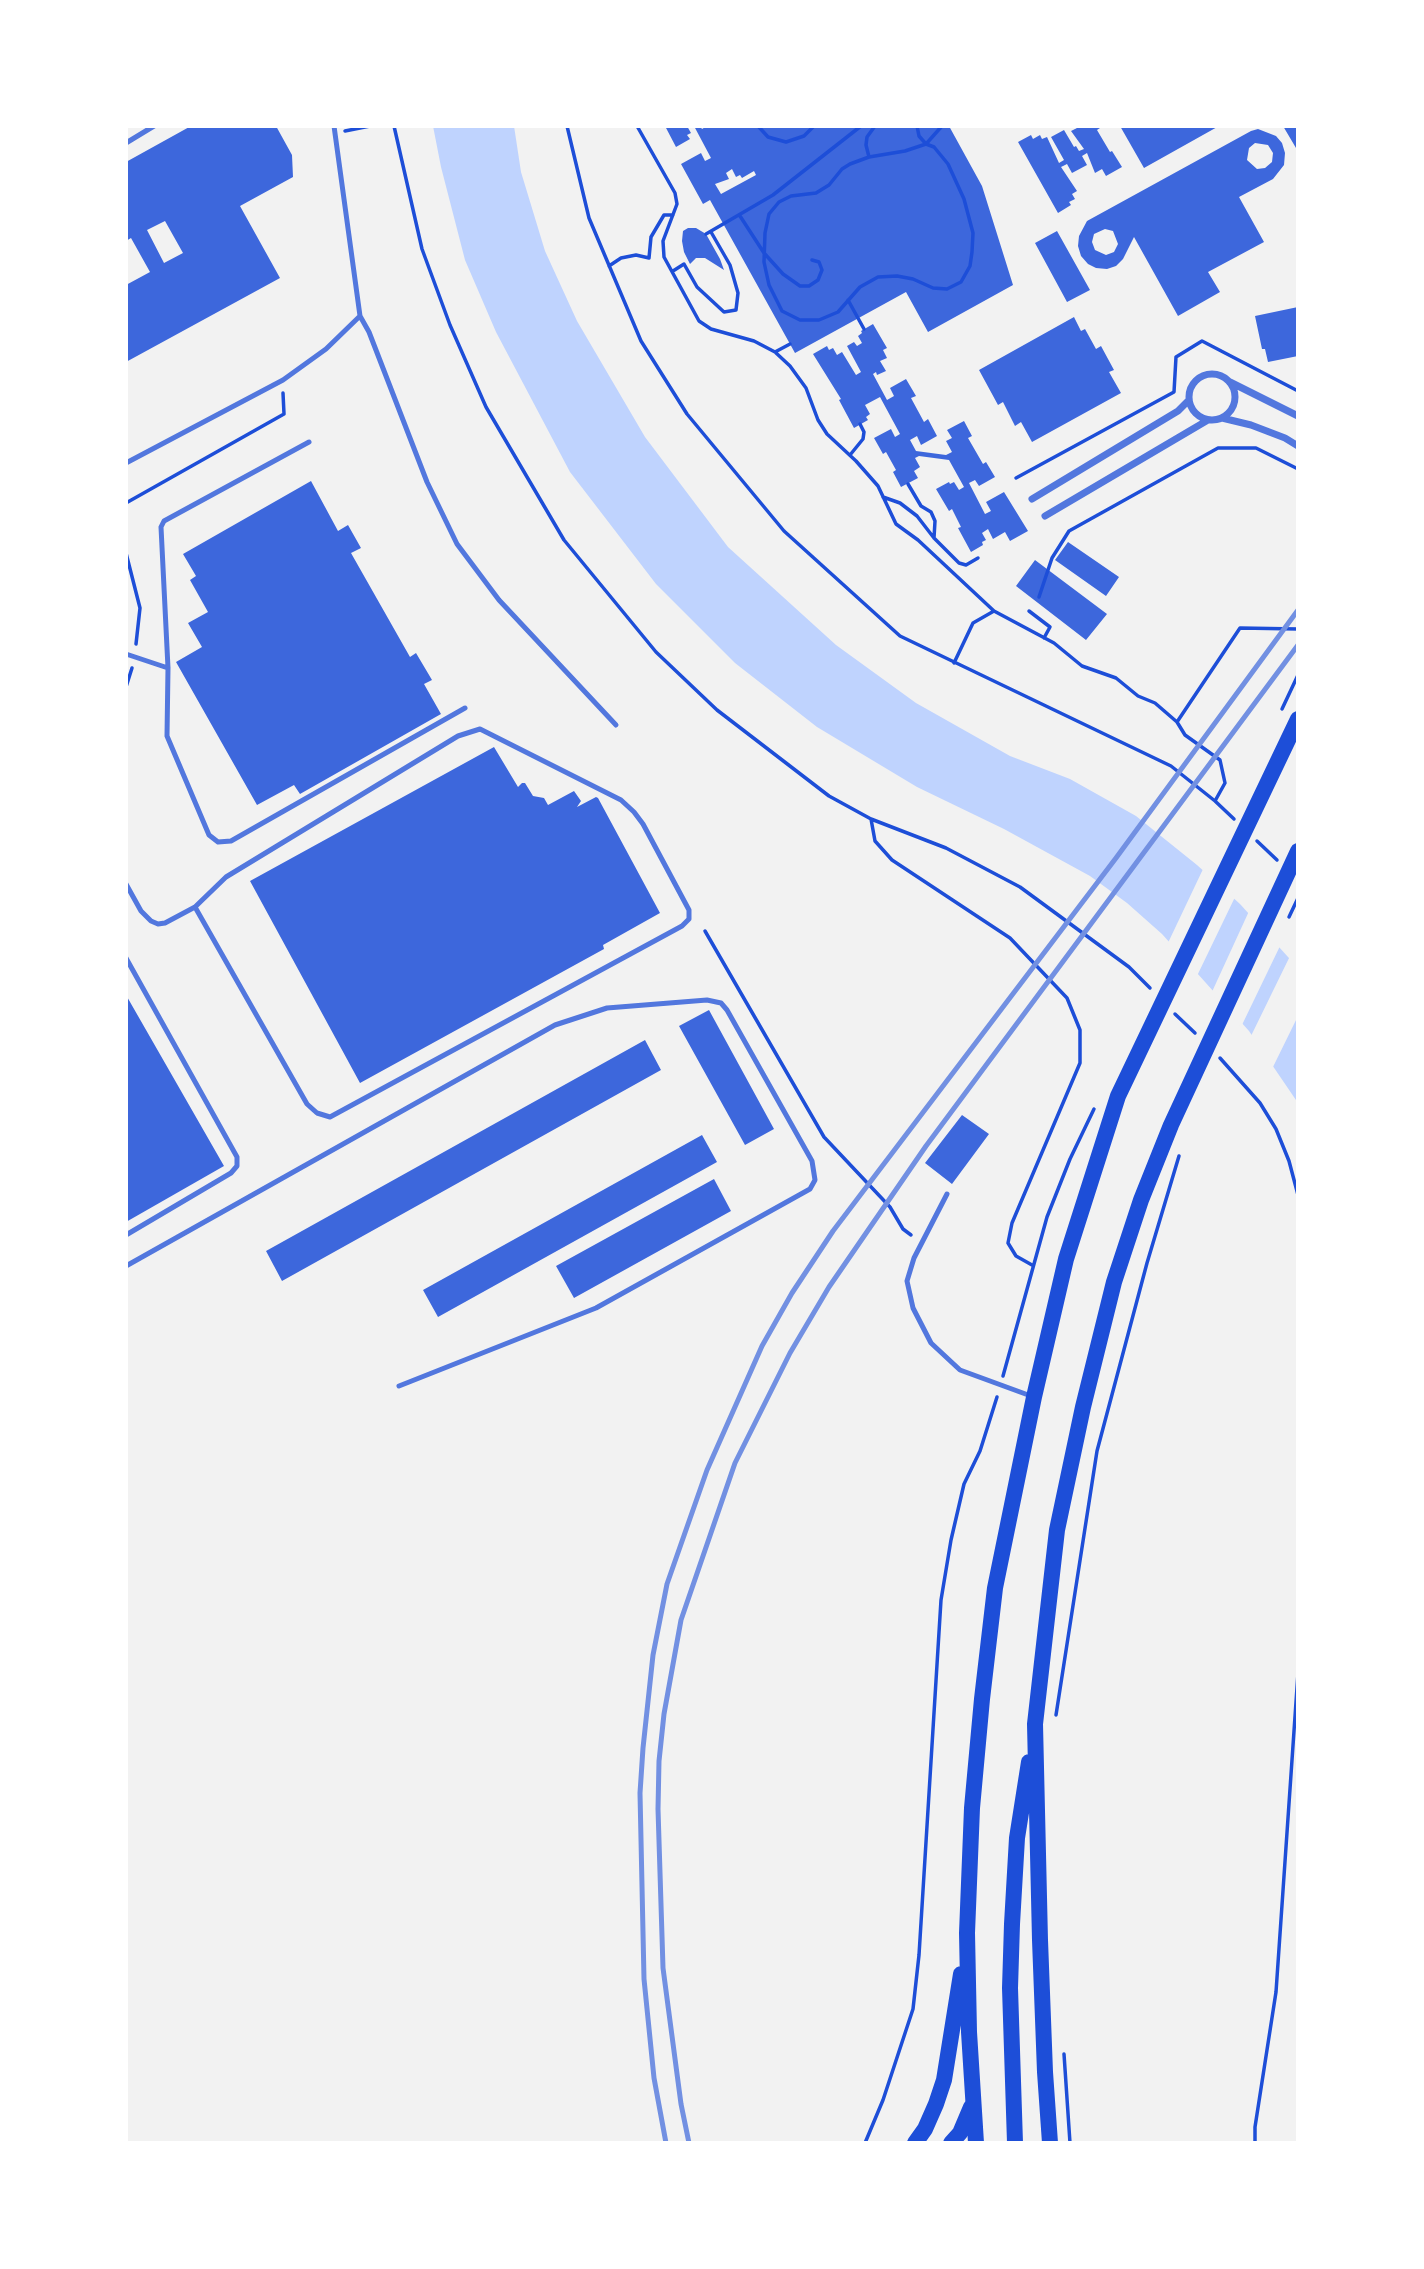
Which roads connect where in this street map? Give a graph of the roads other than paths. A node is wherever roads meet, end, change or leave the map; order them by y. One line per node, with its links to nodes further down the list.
1 (154, 126): 3 (lane)
2 (335, 130): 4 (lane)
3 (126, 143)
4 (360, 316): 12 (lane); 19 (lane)
5 (1230, 382): 6 (street); 7 (street); 8 (street)
6 (1189, 400): 9 (street); 13 (street)
7 (1298, 416)
8 (1222, 418): 9 (street); 11 (street)
9 (1208, 420): 14 (street)
10 (309, 442): 16 (lane)
11 (1298, 446)
12 (126, 463)
13 (1032, 499)
14 (1045, 516)
15 (126, 654): 16 (lane)
16 (167, 668): 17 (lane)
17 (465, 708)
18 (1298, 719): 28 (main road)
19 (616, 725)
20 (1298, 851): 29 (main road)
21 (126, 884): 22 (lane)
22 (195, 907): 22 (lane)
23 (126, 958): 25 (lane)
24 (947, 1194): 28 (lane)
25 (126, 1235)
26 (126, 1266): 27 (lane)
27 (399, 1386)
28 (1034, 1397): 30 (main road)
29 (1035, 1724): 35 (main road); 36 (main road)
30 (967, 1933): 31 (main road); 32 (main road)
31 (974, 2098): 33 (main road); 34 (main road)
32 (915, 2143)
33 (951, 2143)
34 (976, 2143)
35 (1015, 2143)
36 (1051, 2143)

